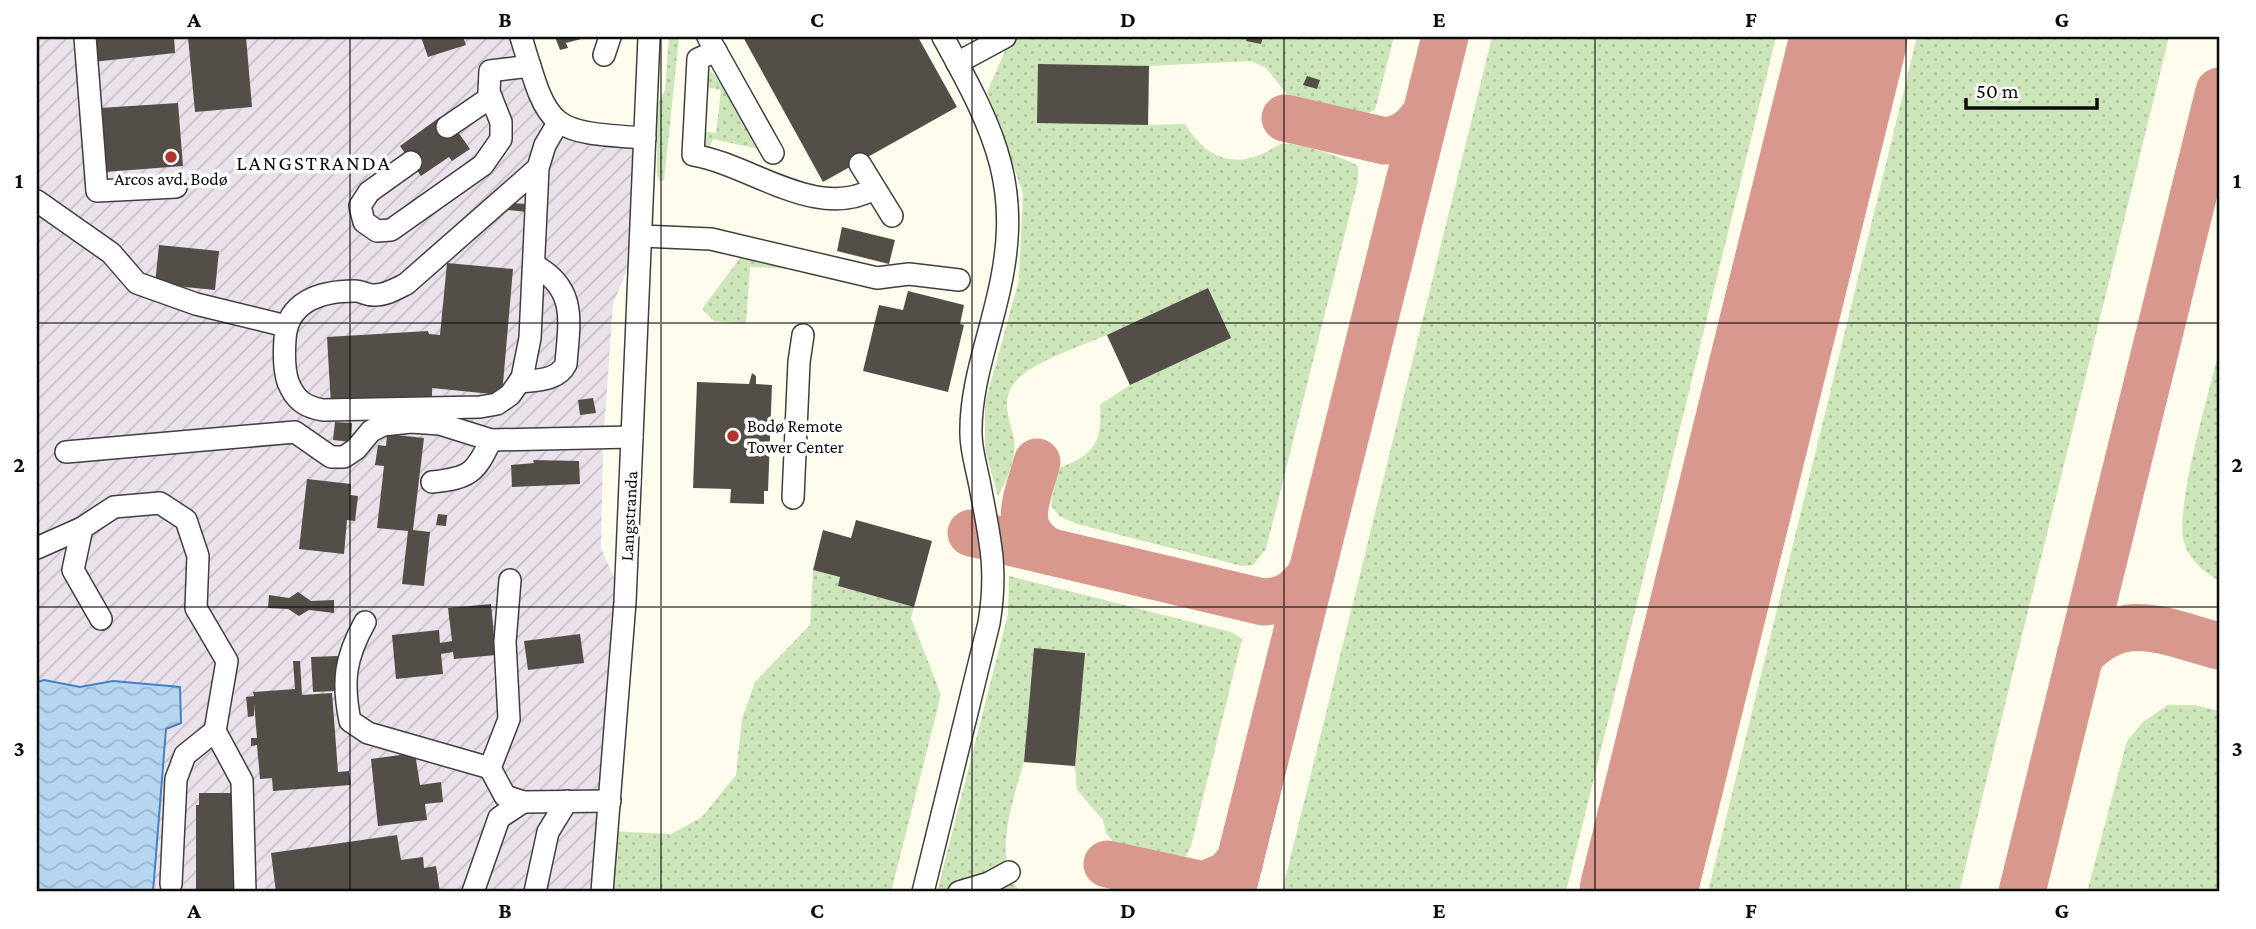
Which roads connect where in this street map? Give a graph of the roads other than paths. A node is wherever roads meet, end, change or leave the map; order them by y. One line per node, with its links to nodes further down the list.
1 (85, 37): 17 (street)
2 (521, 37): 8 (street)
3 (649, 37): 12 (street, Langstranda)
4 (943, 37): 7 (street)
5 (1005, 37): 7 (street)
6 (712, 44): 13 (street); 18 (street)
7 (957, 63): 48 (street)
8 (530, 66): 9 (street); 10 (street)
9 (491, 97): 11 (street); 14 (street)
10 (558, 123): 12 (street); 16 (street)
11 (447, 127)
12 (645, 138): 21 (street, Langstranda)
13 (773, 153)
14 (411, 162)
15 (860, 164): 18 (street)
16 (538, 168): 22 (street); 24 (street)
17 (176, 187)
18 (874, 189): 20 (street)
19 (37, 201): 24 (street)
20 (892, 216)
21 (641, 236): 23 (street); 27 (street, Langstranda)
22 (534, 265): 26 (street); 26 (street)
23 (959, 280)
24 (286, 326): 26 (street)
25 (803, 335): 31 (street)
26 (519, 382)
27 (632, 437): 28 (street); 39 (street, Langstranda)
28 (491, 440): 29 (street); 30 (street)
29 (66, 452)
30 (432, 482)
31 (793, 498)
32 (82, 528): 33 (street); 35 (street); 37 (street)
33 (37, 548)
34 (510, 580): 38 (street)
35 (101, 619)
36 (365, 622): 38 (street)
37 (215, 731): 43 (street); 44 (street)
38 (490, 768): 41 (street)
39 (610, 800): 40 (street); 47 (street, Langstranda)
40 (567, 801): 41 (street); 46 (street)
41 (523, 802): 45 (street)
42 (1009, 872): 49 (street)
43 (171, 884)
44 (245, 892)
45 (474, 892)
46 (535, 892)
47 (602, 892)
48 (923, 892)
49 (959, 892)

